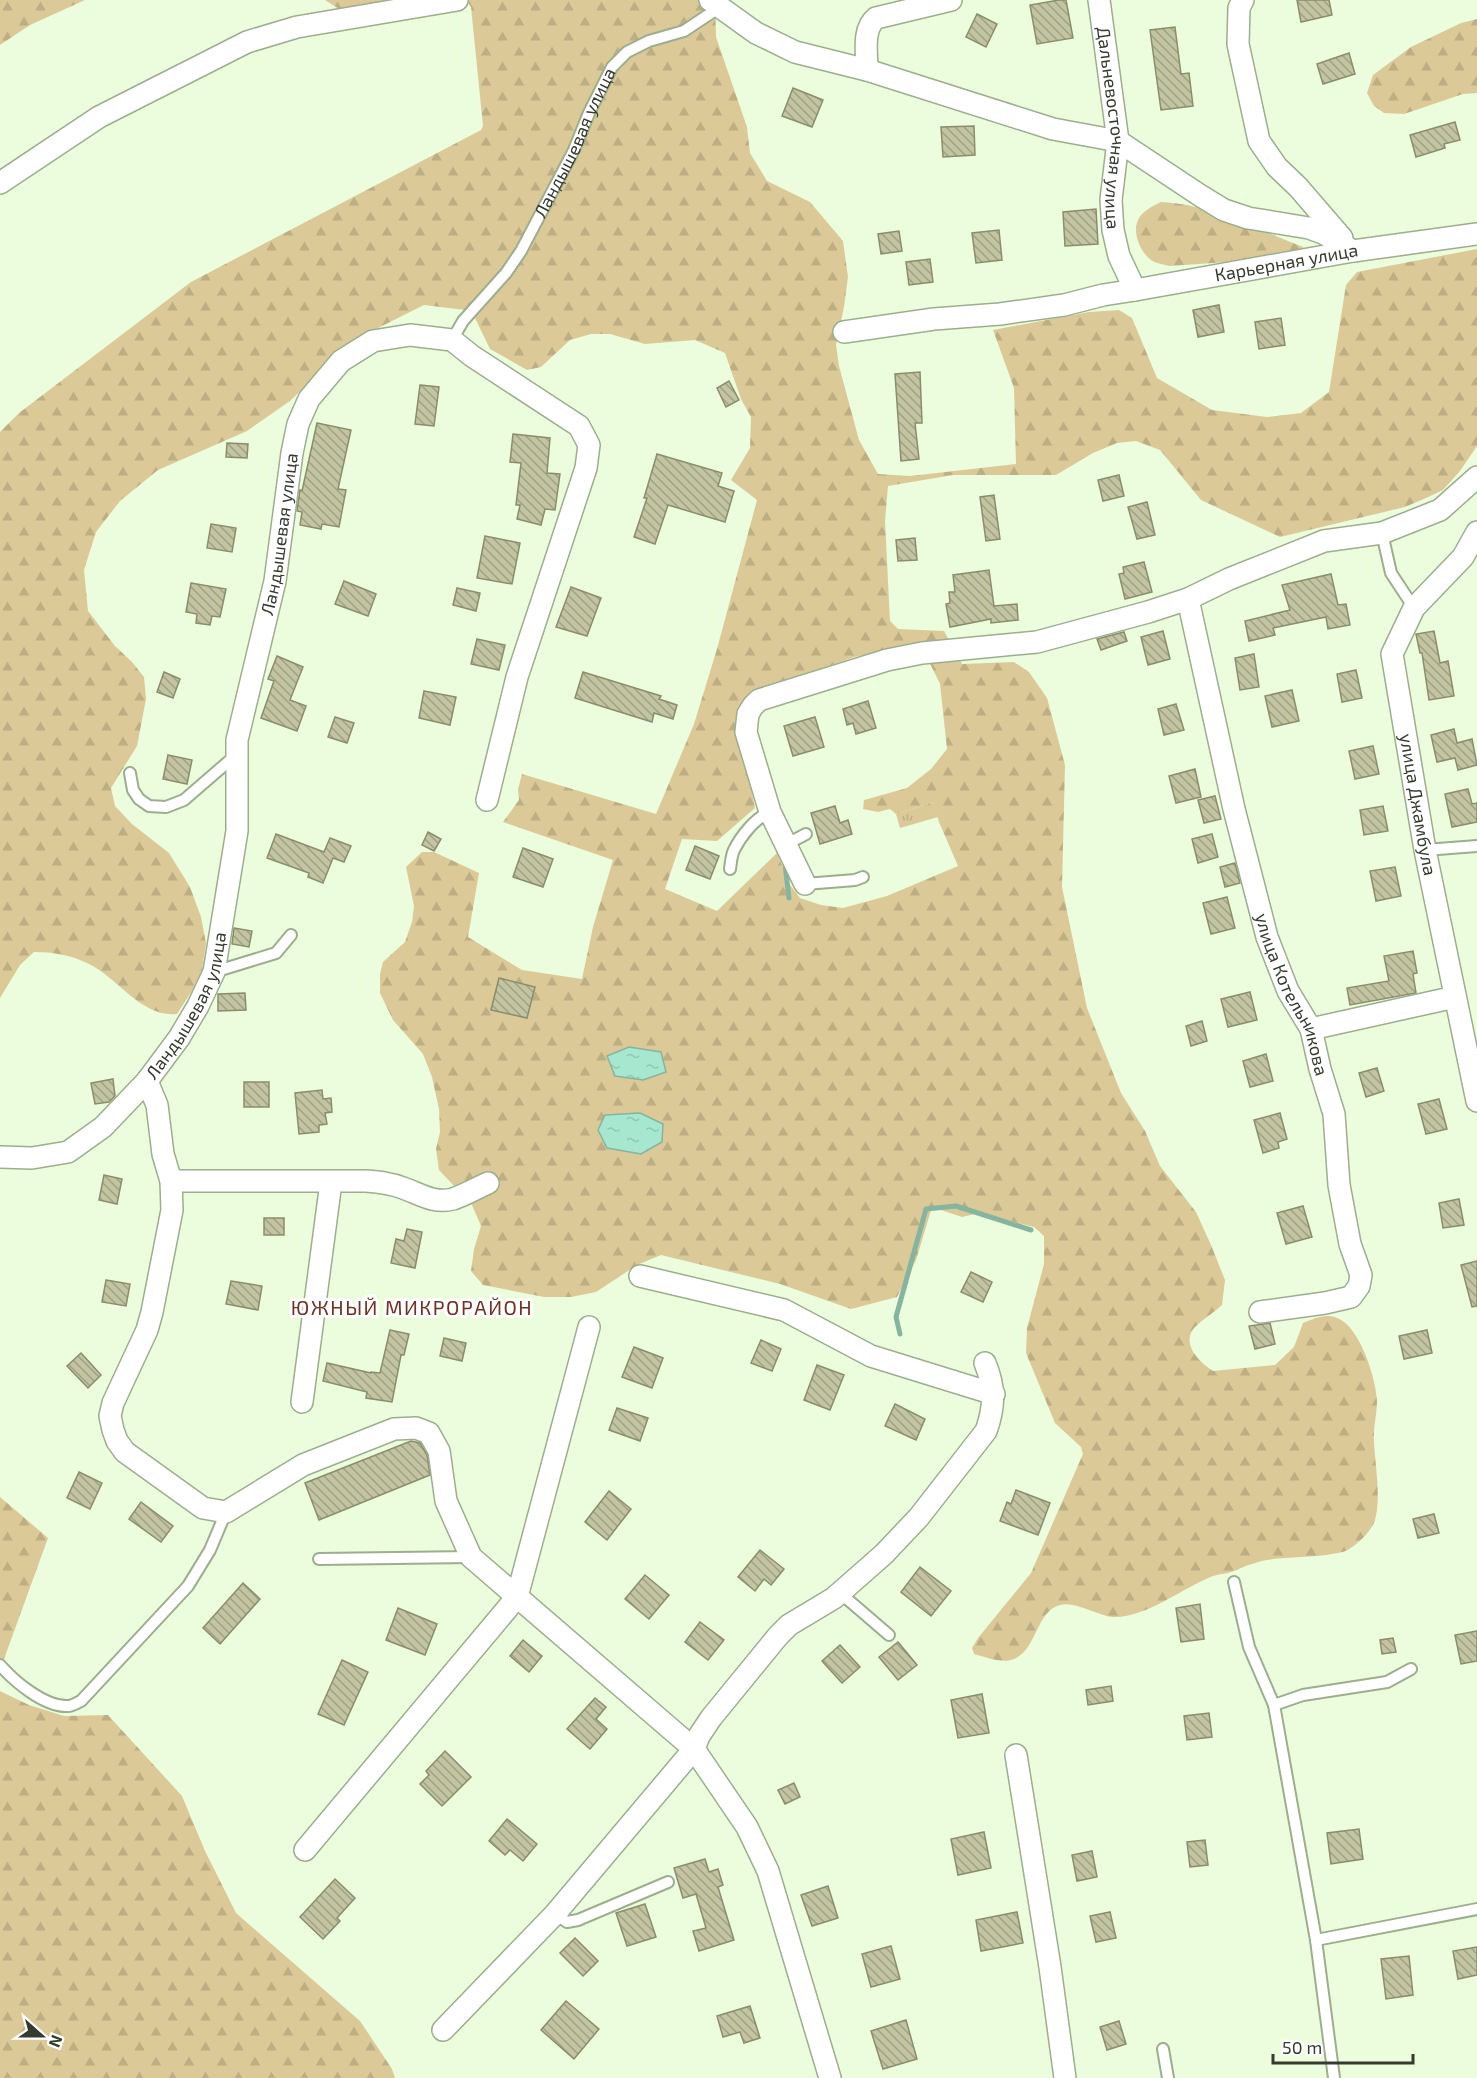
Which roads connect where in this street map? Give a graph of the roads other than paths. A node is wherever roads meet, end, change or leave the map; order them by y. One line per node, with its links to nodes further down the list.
1 (457, 0): 8 (street)
2 (951, 0): 6 (street)
3 (1099, 0): 7 (street, Дальневосточная улица)
4 (1243, 0): 10 (street)
5 (717, 2): 6 (street); 13 (lane, Ландышевая улица)
6 (867, 70): 7 (street)
7 (1118, 141): 10 (street); 11 (street, Дальневосточная улица)
8 (0, 183)
9 (1477, 234): 10 (street, Карьерная улица)
10 (1353, 251): 11 (street, Карьерная улица)
11 (1135, 290): 12 (street, Карьерная улица)
12 (844, 332)
13 (452, 340): 19 (street, Ландышевая улица); 21 (street)
14 (1477, 477): 16 (street)
15 (1477, 532): 18 (street, улица Джамбула)
16 (1382, 533): 17 (street); 18 (lane)
17 (1188, 599): 22 (street); 33 (street, улица Котельникова)
18 (1414, 608): 26 (street, улица Джамбула)
19 (236, 755): 20 (lane); 31 (street, Ландышевая улица)
20 (130, 773)
21 (487, 800)
22 (770, 812): 24 (street); 27 (lane)
23 (806, 834): 24 (lane)
24 (787, 844): 29 (street)
25 (1477, 846): 26 (lane)
26 (1425, 850): 32 (street, улица Джамбула)
27 (730, 869)
28 (863, 877): 29 (lane)
29 (805, 884)
30 (291, 935): 31 (lane)
31 (214, 972): 34 (street, Ландышевая улица)
32 (1455, 997): 33 (street); 35 (street, улица Джамбула)
33 (1311, 1029): 41 (street, улица Котельникова)
34 (147, 1081): 36 (street, Ландышевая улица); 37 (street)
35 (1477, 1101)
36 (0, 1157)
37 (171, 1181): 38 (street); 46 (street)
38 (330, 1182): 39 (street); 45 (street)
39 (488, 1183)
40 (640, 1276): 44 (street)
41 (1260, 1312)
42 (589, 1327): 51 (street)
43 (985, 1363): 44 (street)
44 (994, 1394): 50 (street)
45 (302, 1402)
46 (226, 1512): 47 (street); 53 (lane)
47 (471, 1557): 48 (lane); 51 (street)
48 (319, 1559)
49 (1234, 1582): 55 (lane)
50 (838, 1592): 52 (lane); 56 (street)
51 (517, 1597): 56 (street); 58 (street)
52 (889, 1635)
53 (0, 1665)
54 (1411, 1669): 55 (lane)
55 (1274, 1705): 62 (lane)
56 (694, 1749): 61 (street); 65 (street)
57 (1016, 1755): 66 (street)
58 (305, 1850)
59 (668, 1882): 61 (lane)
60 (1477, 1909): 62 (lane)
61 (555, 1914): 63 (street)
62 (1316, 1940): 68 (lane)
63 (443, 2030)
64 (1163, 2049): 67 (lane)
65 (830, 2078)
66 (1065, 2078)
67 (1168, 2078)
68 (1334, 2078)

